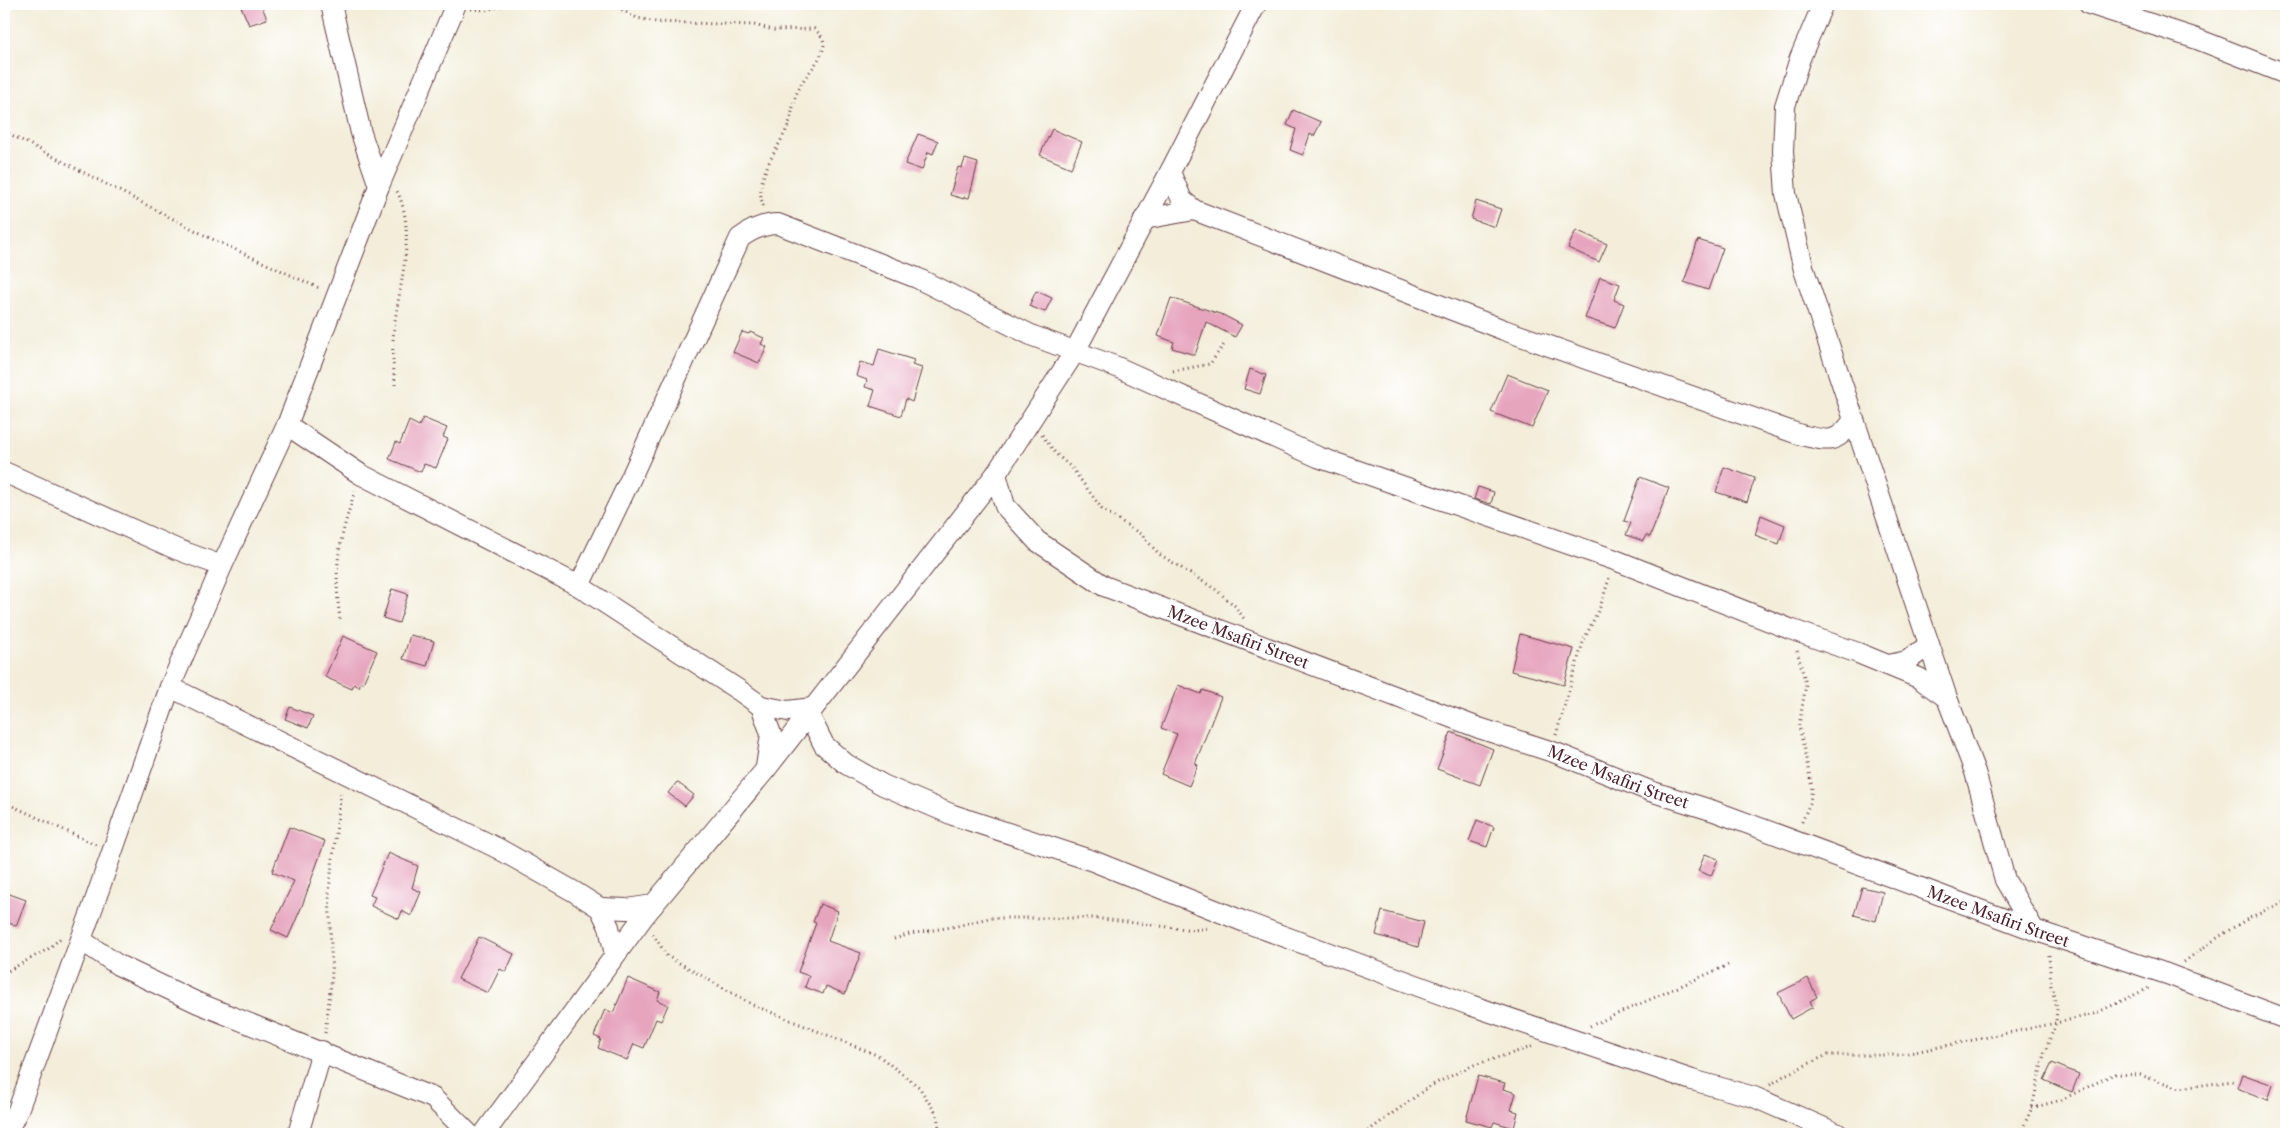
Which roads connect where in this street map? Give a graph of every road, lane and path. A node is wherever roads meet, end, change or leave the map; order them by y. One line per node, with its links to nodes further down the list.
1 (331, 4): 11 (street)
2 (513, 4): 7 (path)
3 (598, 4): 14 (path)
4 (1256, 4): 10 (street)
5 (1823, 4): 21 (street)
6 (2089, 4): 8 (street)
7 (456, 6): 11 (street)
8 (2286, 74)
9 (4, 131): 15 (path)
10 (1170, 172): 12 (street); 13 (street)
11 (382, 177): 15 (street); 19 (path)
12 (1194, 210): 13 (street); 21 (street)
13 (1144, 219): 17 (street)
14 (778, 224): 17 (street); 30 (street)
15 (336, 297): 22 (street)
16 (1225, 343): 18 (path)
17 (1074, 353): 18 (street); 20 (street)
18 (1155, 384): 28 (street)
19 (395, 385)
20 (1033, 416): 27 (street); 34 (path)
21 (1853, 420): 33 (street)
22 (287, 425): 23 (street); 24 (street)
23 (318, 445): 24 (street); 26 (street)
24 (276, 451): 29 (street)
25 (4, 472): 29 (street)
26 (360, 474): 30 (street); 31 (path)
27 (996, 474): 34 (street, Mzee Msafiri Street); 39 (street)
28 (1615, 560): 32 (street); 40 (path)
29 (222, 566): 36 (street)
30 (579, 586): 38 (street)
31 (340, 619)
32 (1790, 629): 35 (street); 44 (path)
33 (1929, 645): 35 (street); 37 (street)
34 (1264, 647): 40 (street, Mzee Msafiri Street)
35 (1889, 665): 37 (street)
36 (170, 687): 42 (street); 45 (street)
37 (1947, 698): 51 (street)
38 (761, 706): 39 (street); 41 (street)
39 (810, 711): 41 (street); 60 (street)
40 (1556, 753): 44 (street, Mzee Msafiri Street)
41 (766, 769): 48 (street)
42 (344, 772): 47 (street); 62 (path)
43 (4, 802): 45 (path)
44 (1794, 841): 51 (street, Mzee Msafiri Street)
45 (112, 853): 49 (street)
46 (2286, 902): 57 (path)
47 (600, 908): 48 (street); 54 (street)
48 (648, 910): 54 (street); 70 (path)
49 (90, 915): 53 (street); 56 (path)
50 (1211, 927): 52 (path)
51 (2041, 932): 57 (street, Mzee Msafiri Street); 59 (path)
52 (894, 939)
53 (81, 940): 62 (street); 66 (street)
54 (615, 955): 69 (street)
55 (1728, 965): 60 (path)
56 (4, 973)
57 (2167, 974): 58 (street, Mzee Msafiri Street); 59 (path)
58 (2286, 1019)
59 (2056, 1023): 64 (path); 65 (path)
60 (1566, 1036): 64 (street)
61 (1539, 1044): 71 (path)
62 (322, 1051): 67 (street); 68 (street)
63 (2233, 1081): 65 (path)
64 (1754, 1097): 72 (street)
65 (2032, 1108): 73 (path)
66 (6, 1134)
67 (298, 1134)
68 (468, 1134)
69 (484, 1134)
70 (940, 1134)
71 (1364, 1134)
72 (1838, 1134)
73 (2020, 1134)

